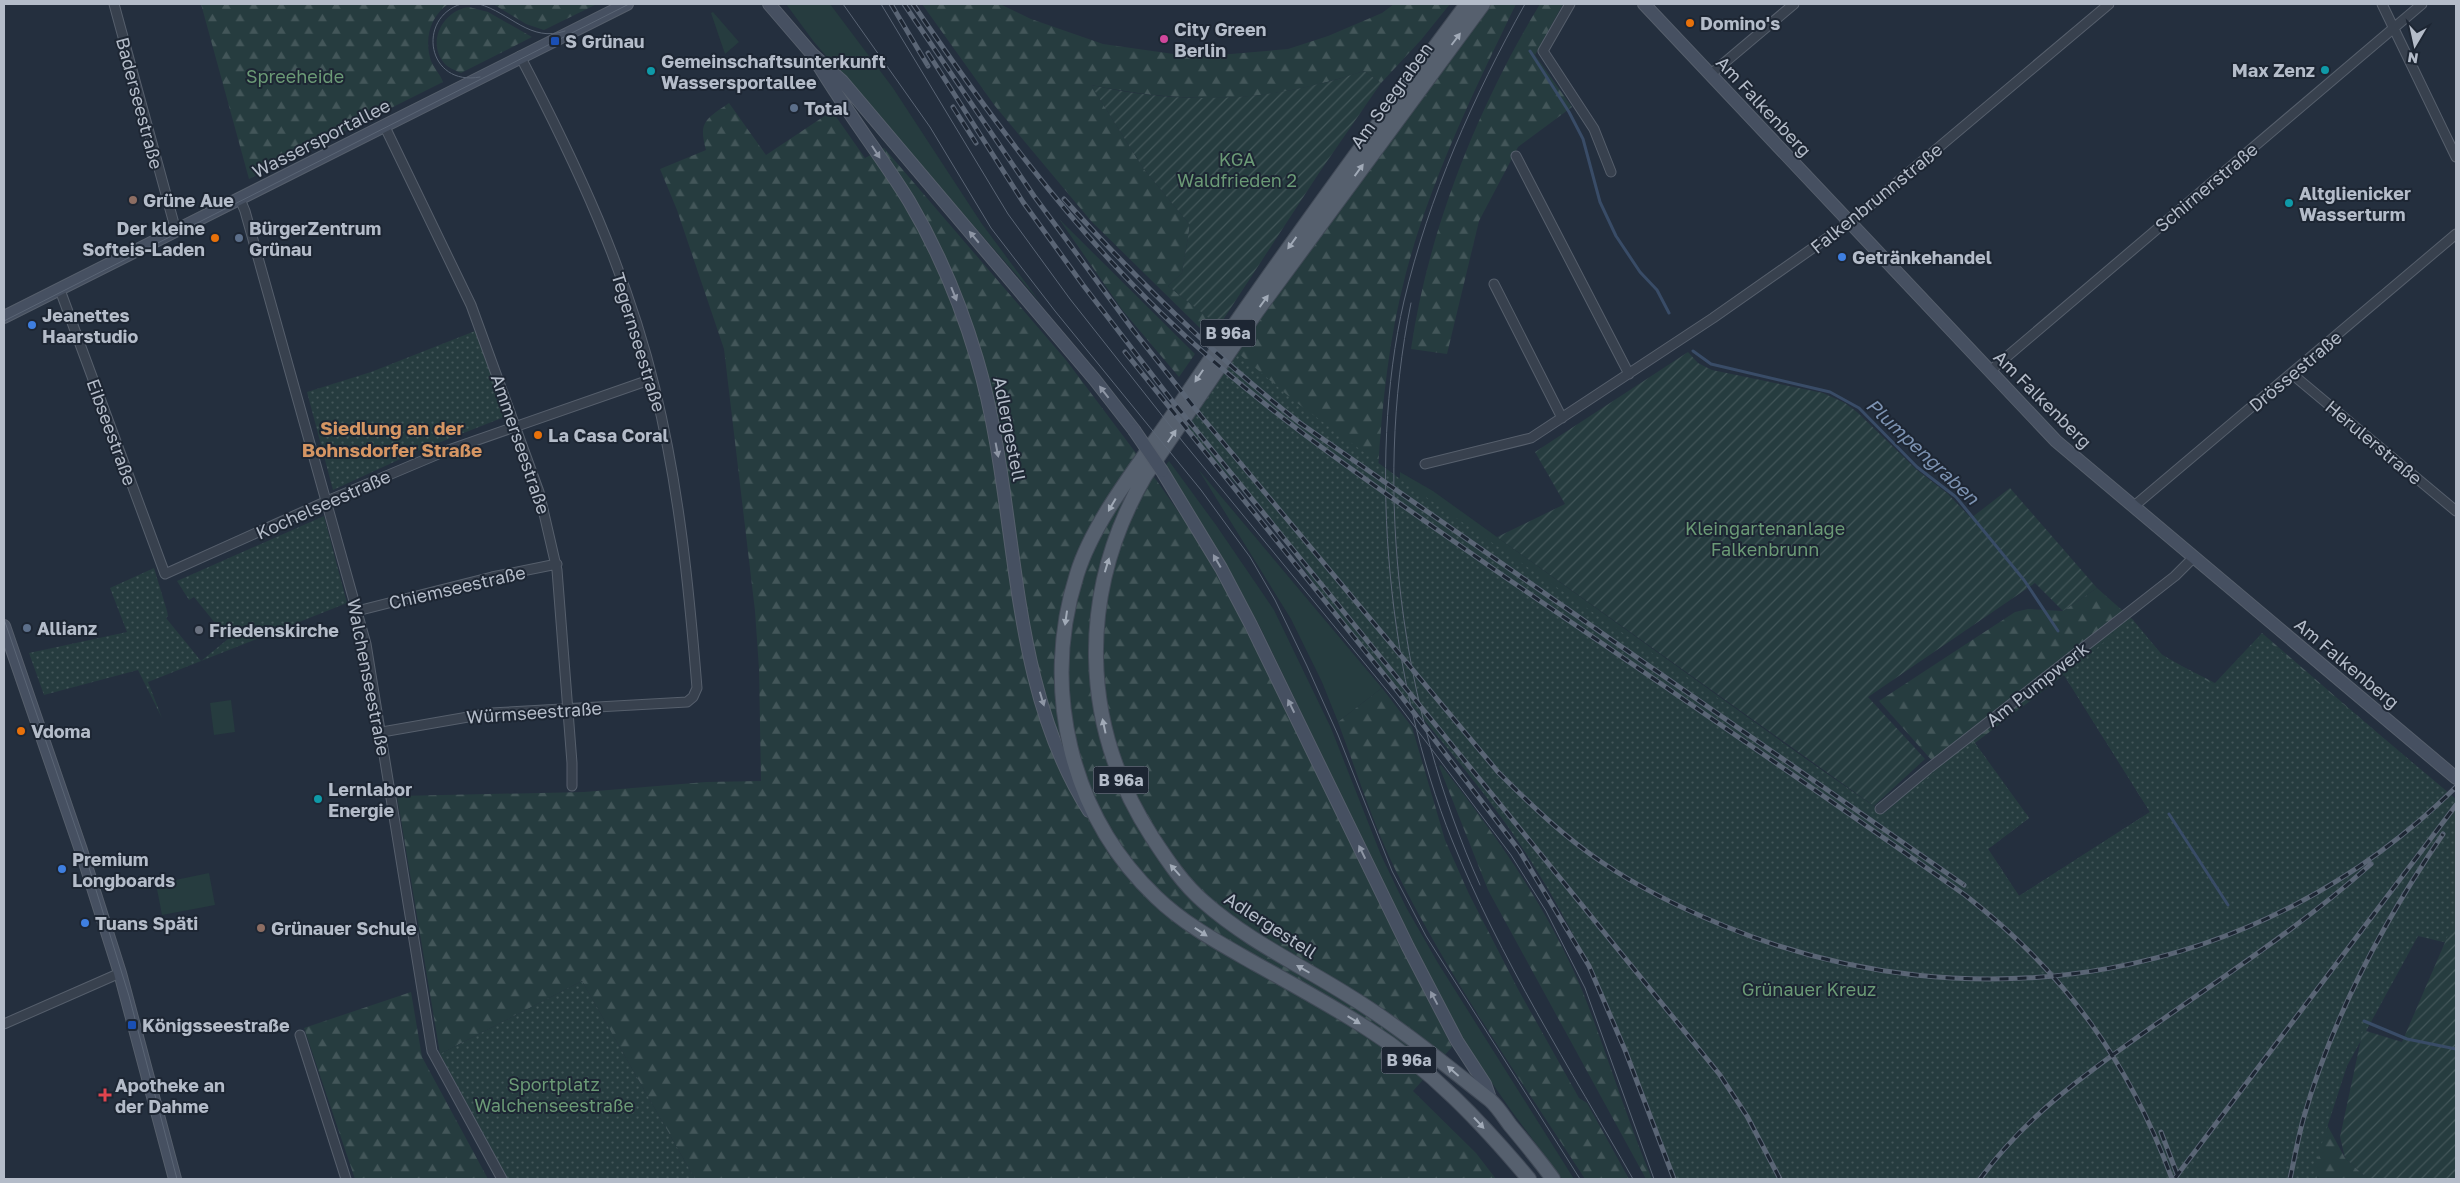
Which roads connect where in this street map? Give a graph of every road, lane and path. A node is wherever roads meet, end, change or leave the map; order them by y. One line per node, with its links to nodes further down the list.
1 (114, 4): 23 (street, Baderseestraße)
2 (627, 4): 14 (main road, Wassersportallee)
3 (769, 4): 13 (main road, Adlergestell)
4 (1467, 4): 21 (main road, Am Seegraben / B 96a)
5 (1483, 4): 21 (main road, Am Seegraben / B 96a, one-way to 5)
6 (1570, 4): 19 (street)
7 (1644, 4): 15 (main road, Am Falkenberg)
8 (1794, 4): 15 (street)
9 (2109, 4): 22 (street, Falkenbrunnstraße)
10 (2382, 4): 12 (street)
11 (2422, 4): 12 (street, Schirnerstraße)
12 (2394, 28): 18 (street); 28 (street, Schirnerstraße)
13 (812, 54): 49 (main road, Adlergestell, one-way to 49); 53 (main road, Adlergestell, one-way to 13, bridge)
14 (520, 56): 16 (main road, Wassersportallee); 31 (street, Tegernseestraße)
15 (1711, 74): 22 (main road, Am Falkenberg)
16 (384, 125): 20 (main road, Wassersportallee); 33 (street, Ammerseestraße)
17 (1516, 156): 29 (street)
18 (2456, 157)
19 (1611, 172)
20 (240, 199): 23 (main road, Wassersportallee); 35 (street, Walchenseestraße)
21 (1326, 207): 49 (main road, Adlergestell / B 96a, one-way to 49); 53 (main road, Adlergestell / B 96a, one-way to 21)
22 (1850, 222): 28 (main road, Am Falkenberg); 29 (street, Falkenbrunnstraße)
23 (176, 231): 26 (main road, Wassersportallee)
24 (2456, 234): 30 (street, Drössestraße)
25 (1494, 284): 32 (street)
26 (60, 290): 27 (main road, Wassersportallee); 40 (street, Eibseestraße)
27 (4, 317)
28 (1990, 371): 36 (main road, Am Falkenberg)
29 (1629, 374): 32 (street, Falkenbrunnstraße)
30 (2292, 374): 36 (street, Drössestraße); 37 (street, Herulerstraße)
31 (652, 378): 33 (street, Kochelseestraße); 43 (street, Tegernseestraße)
32 (1562, 418): 34 (street, Falkenbrunnstraße)
33 (516, 425): 35 (street, Kochelseestraße); 39 (street, Ammerseestraße)
34 (1425, 464)
35 (327, 501): 40 (street, Kochelseestraße); 41 (street, Walchenseestraße)
36 (2133, 508): 38 (main road, Am Falkenberg)
37 (2456, 511)
38 (2194, 558): 46 (main road, Am Falkenberg); 48 (street, Am Pumpwerk)
39 (556, 564): 41 (street, Chiemseestraße); 44 (street, Ammerseestraße)
40 (165, 574)
41 (357, 611): 45 (street, Walchenseestraße)
42 (4, 626): 50 (main road)
43 (687, 702): 44 (street, Würmseestraße)
44 (567, 708): 45 (street, Würmseestraße); 47 (street, Ammerseestraße)
45 (382, 732): 56 (street, Walchenseestraße)
46 (2456, 778)
47 (572, 786)
48 (1880, 809)
49 (1105, 837): 57 (main road, Adlergestell / B 96a, one-way to 57)
50 (120, 973): 51 (street); 54 (main road)
51 (4, 1024)
52 (300, 1035): 55 (street)
53 (1491, 1101): 58 (main road, Adlergestell / B 96a)
54 (175, 1179)
55 (346, 1179)
56 (502, 1179)
57 (1529, 1179)
58 (1553, 1179)

